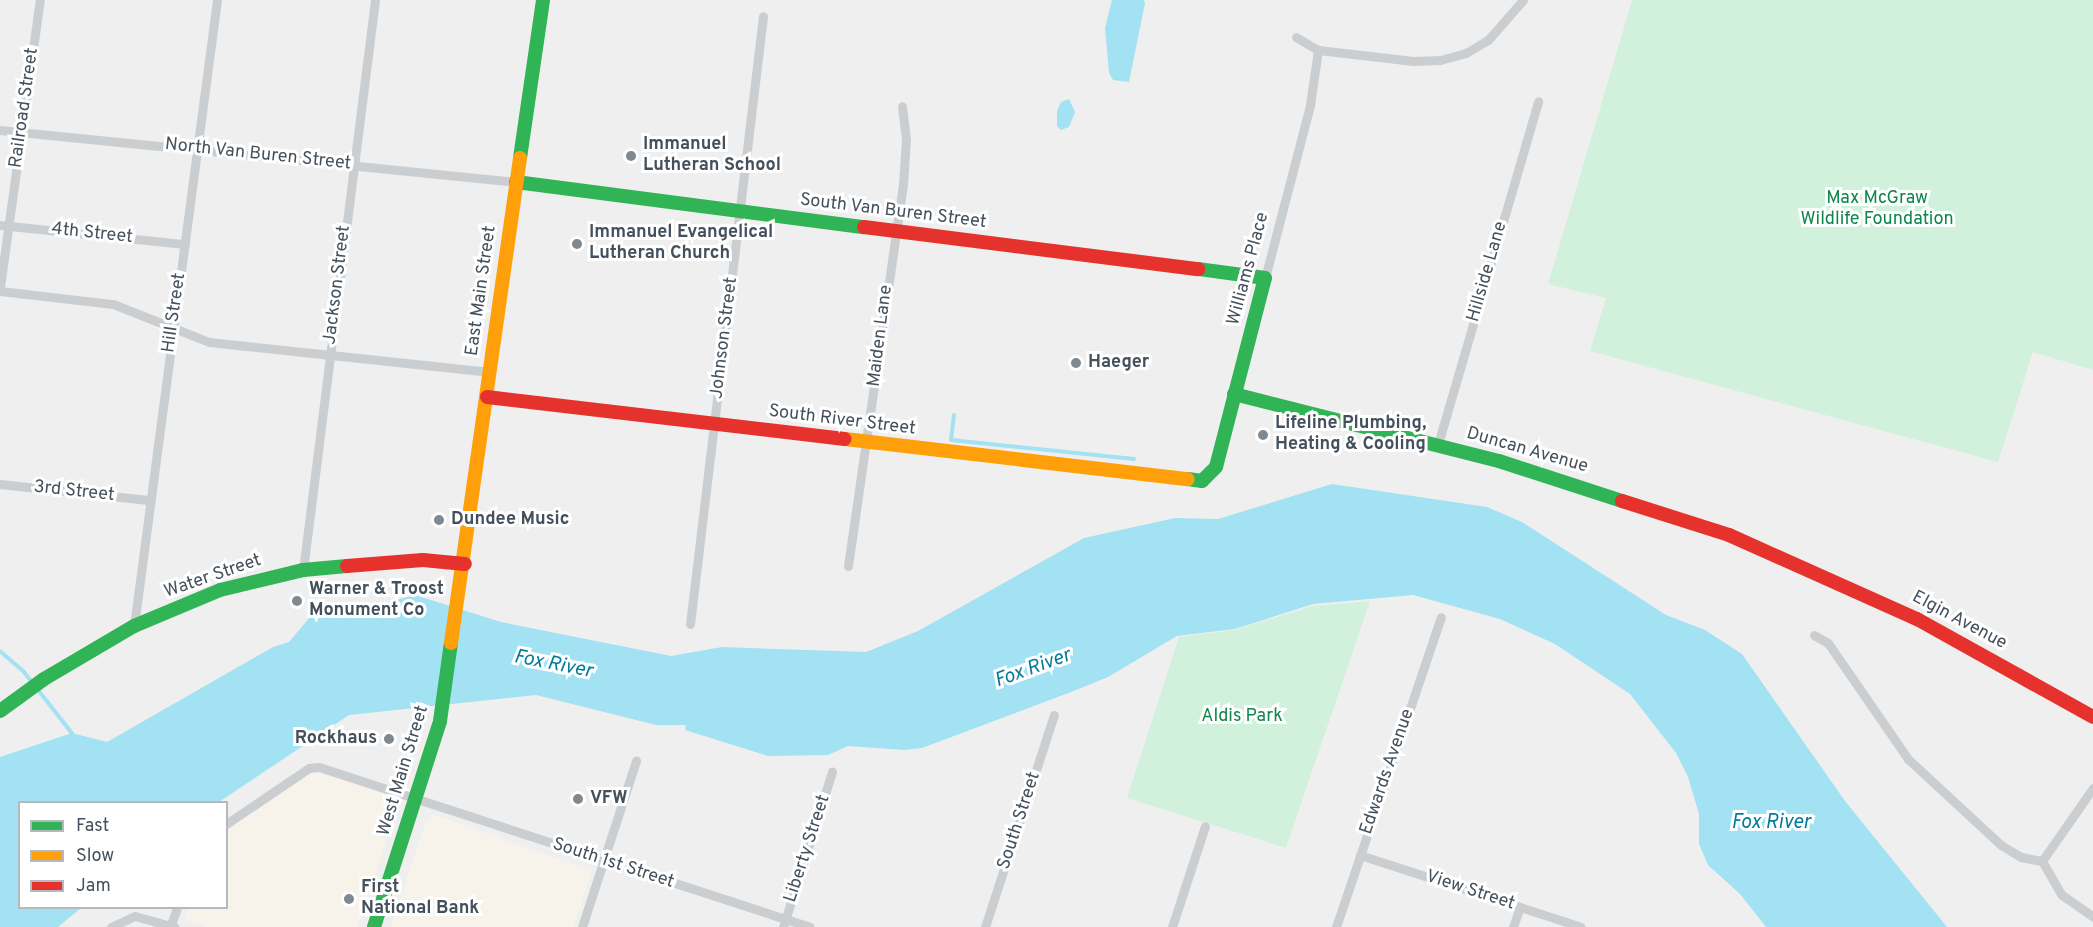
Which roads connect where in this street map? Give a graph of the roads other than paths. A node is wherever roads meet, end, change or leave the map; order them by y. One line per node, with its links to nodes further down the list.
1 (40, 0): 12 (street, Railroad Street)
2 (216, 0): 13 (street, Hill Street)
3 (375, 0): 14 (street, Jackson Street)
4 (543, 0): 15 (street, East Main Street)
5 (1523, 0): 8 (street)
6 (764, 15): 16 (street, Johnson Street)
7 (1296, 37): 8 (street)
8 (1318, 50): 20 (street, Williams Place)
9 (1538, 101): 29 (street, Hillside Lane)
10 (902, 106): 18 (street, Maiden Lane)
11 (0, 129): 12 (street, North Van Buren Street)
12 (22, 132): 13 (street, North Van Buren Street); 17 (street, Railroad Street)
13 (197, 149): 14 (street, North Van Buren Street); 19 (street, Hill Street)
14 (353, 165): 15 (street, North Van Buren Street); 23 (street, Jackson Street)
15 (516, 182): 16 (street, South Van Buren Street); 24 (street, East Main Street)
16 (740, 211): 18 (street, South Van Buren Street); 27 (street, Johnson Street)
17 (5, 225): 19 (street, 4th Street); 21 (street, Railroad Street)
18 (894, 231): 20 (street, South Van Buren Street); 28 (street, Maiden Lane)
19 (185, 244): 22 (street, Hill Street)
20 (1265, 278): 25 (street, Williams Place)
21 (0, 289): 22 (street)
22 (173, 330): 23 (street); 32 (street, Hill Street)
23 (330, 355): 24 (street); 36 (street, Jackson Street)
24 (490, 372): 26 (street, East Main Street)
25 (1234, 394): 29 (street, Duncan Avenue); 30 (street, Williams Place)
26 (487, 397): 27 (street, South River Street); 33 (street, East Main Street)
27 (712, 424): 28 (street, South River Street); 39 (street, Johnson Street)
28 (868, 442): 30 (street, South River Street); 34 (street, Maiden Lane)
29 (1438, 444): 35 (street, Duncan Avenue)
30 (1192, 482)
31 (0, 484): 32 (street, 3rd Street)
32 (148, 500): 40 (street, Hill Street)
33 (465, 564): 36 (street, Water Street); 37 (street, East Main Street)
34 (848, 566)
35 (1803, 566): 44 (street, Elgin Avenue)
36 (303, 570): 40 (street, Water Street)
37 (461, 587): 48 (street, West Main Street)
38 (1441, 618): 51 (street, Edwards Avenue)
39 (690, 624)
40 (134, 626): 42 (street, Water Street)
41 (1814, 635): 53 (street)
42 (0, 711)
43 (1054, 715): 63 (street, South Street)
44 (2093, 717)
45 (636, 761): 52 (street)
46 (832, 772): 57 (street, Liberty Street)
47 (2093, 788): 53 (street)
48 (416, 798): 49 (street, South 1st Street); 52 (street, South 1st Street); 60 (street, West Main Street)
49 (228, 823)
50 (1205, 826): 64 (street)
51 (1360, 855): 54 (street, View Street); 65 (street, Edwards Avenue)
52 (603, 861): 57 (street, South 1st Street); 61 (street)
53 (2042, 861): 56 (street)
54 (1520, 907): 66 (street); 67 (street, View Street)
55 (177, 909): 59 (street)
56 (2093, 917)
57 (784, 923): 62 (street, South 1st Street)
58 (112, 926): 59 (street)
59 (171, 927)
60 (374, 927)
61 (582, 927)
62 (810, 927)
63 (985, 927)
64 (1172, 927)
65 (1336, 927)
66 (1513, 927)
67 (1581, 927)

